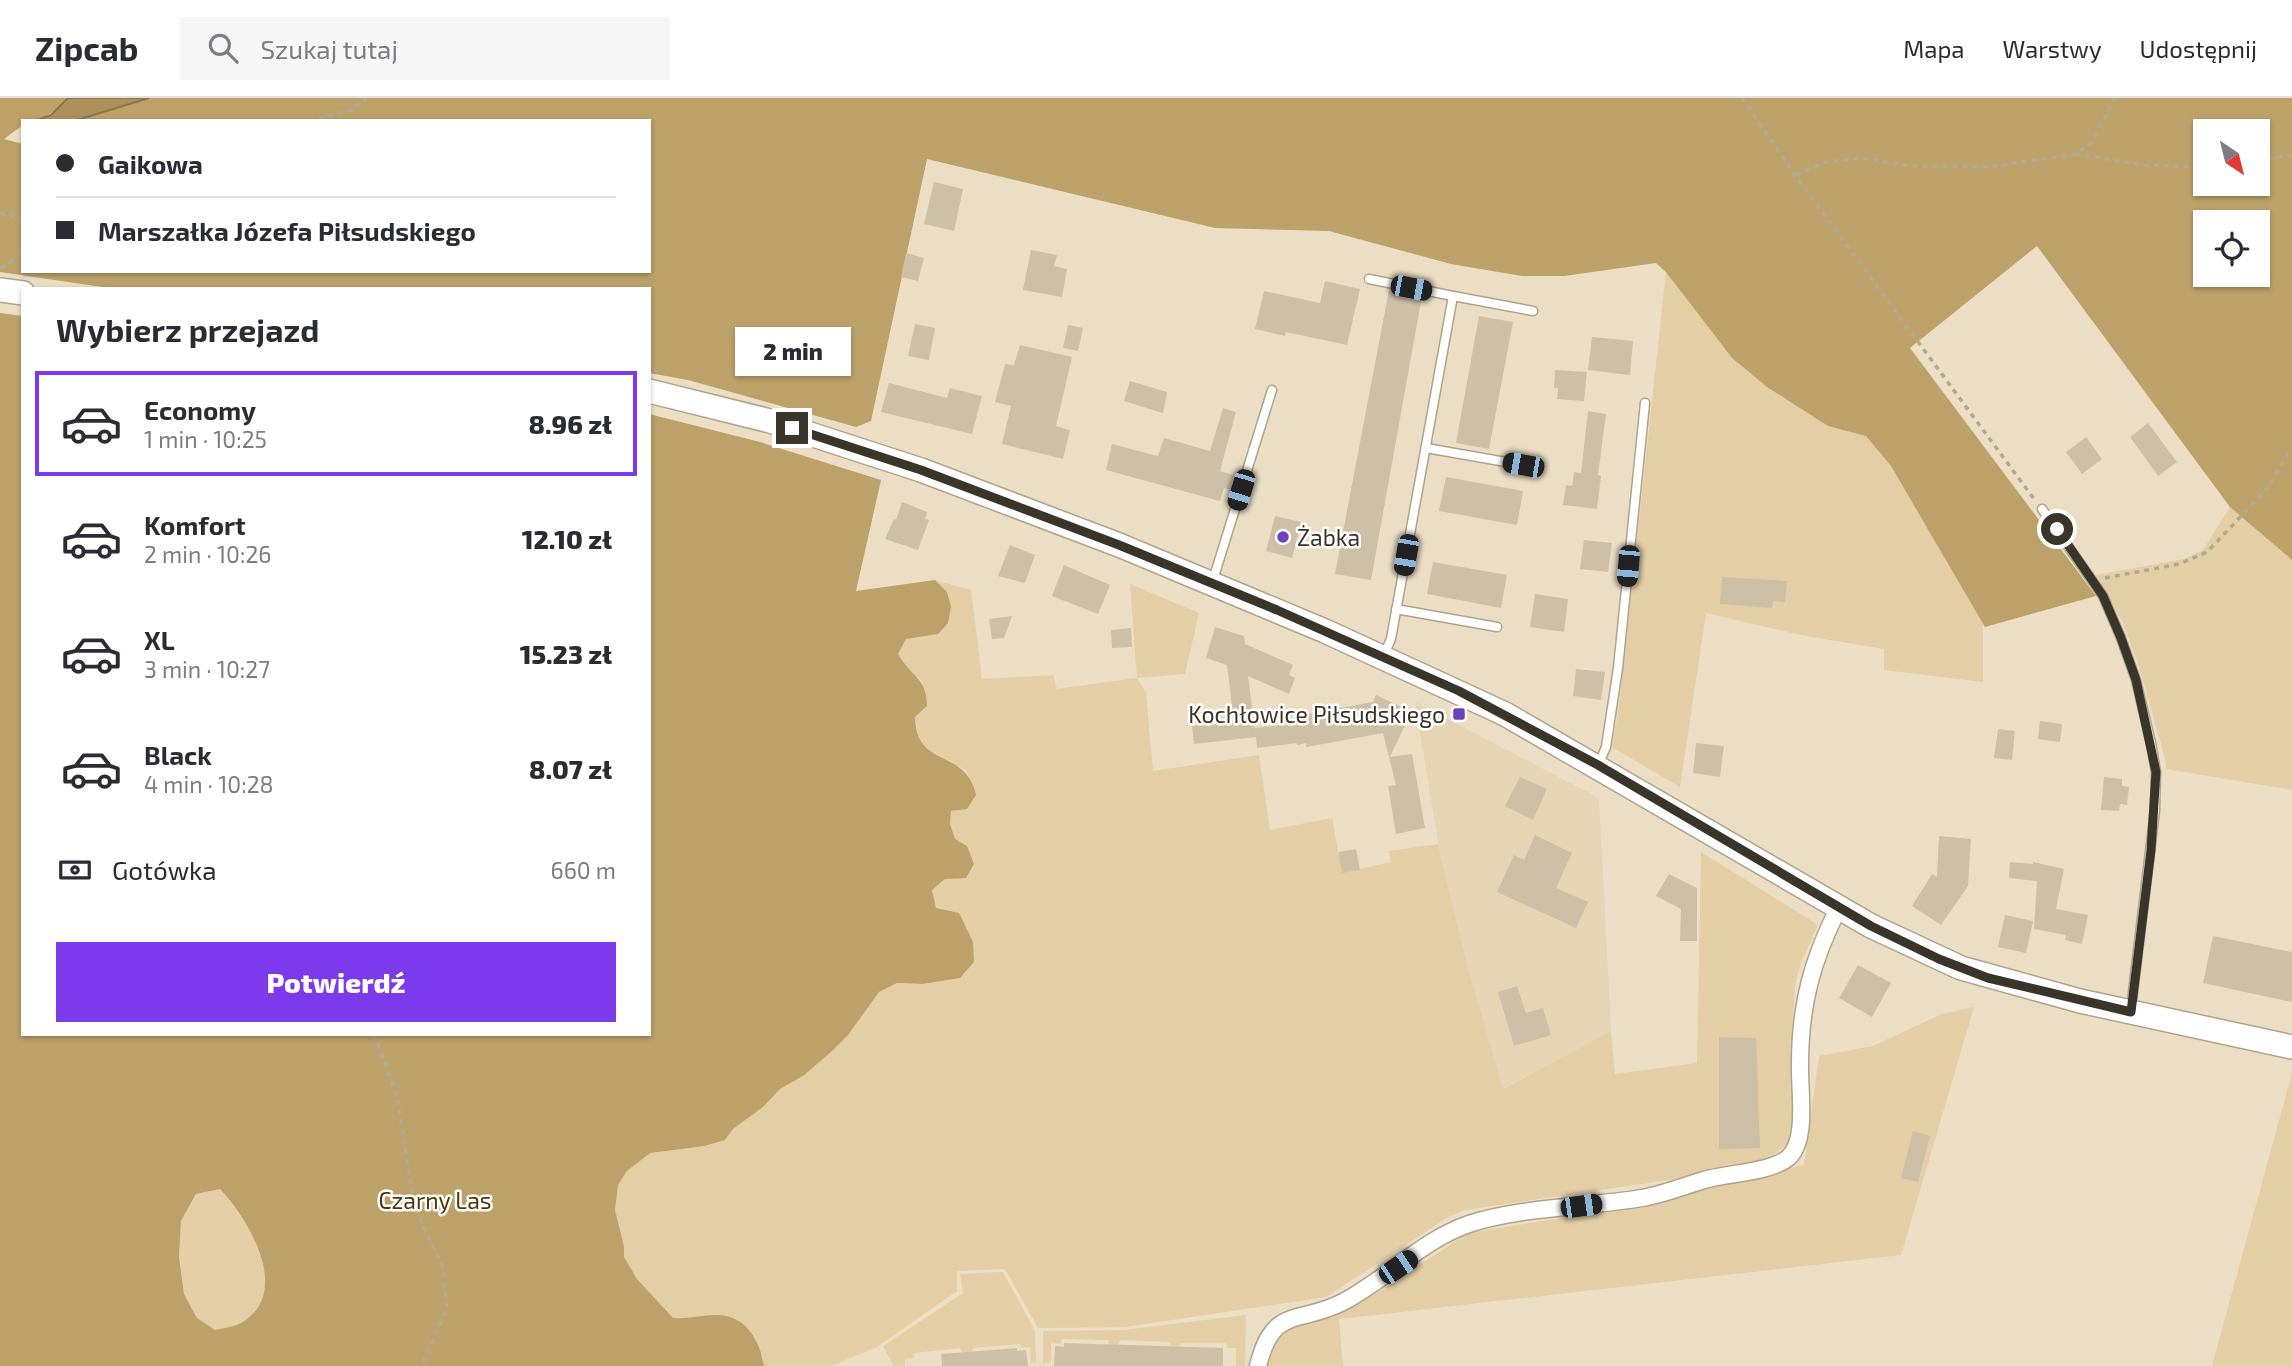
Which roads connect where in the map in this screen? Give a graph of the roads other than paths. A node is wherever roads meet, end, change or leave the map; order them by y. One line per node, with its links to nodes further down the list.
1 (1369, 279): 4 (lane)
2 (0, 290): 3 (street)
3 (21, 293)
4 (1453, 296): 5 (lane); 9 (lane)
5 (1534, 311)
6 (1272, 390): 12 (lane)
7 (651, 391): 12 (street)
8 (1644, 403): 16 (lane)
9 (1426, 448): 10 (lane); 13 (lane)
10 (1523, 465)
11 (2042, 509): 18 (lane)
12 (1212, 583): 15 (street)
13 (1396, 609): 14 (lane); 15 (lane)
14 (1497, 627)
15 (1384, 657): 16 (street)
16 (1598, 765): 17 (street)
17 (1839, 907): 18 (street); 20 (street)
18 (2131, 1012): 19 (street)
19 (2292, 1047)
20 (1258, 1366)

